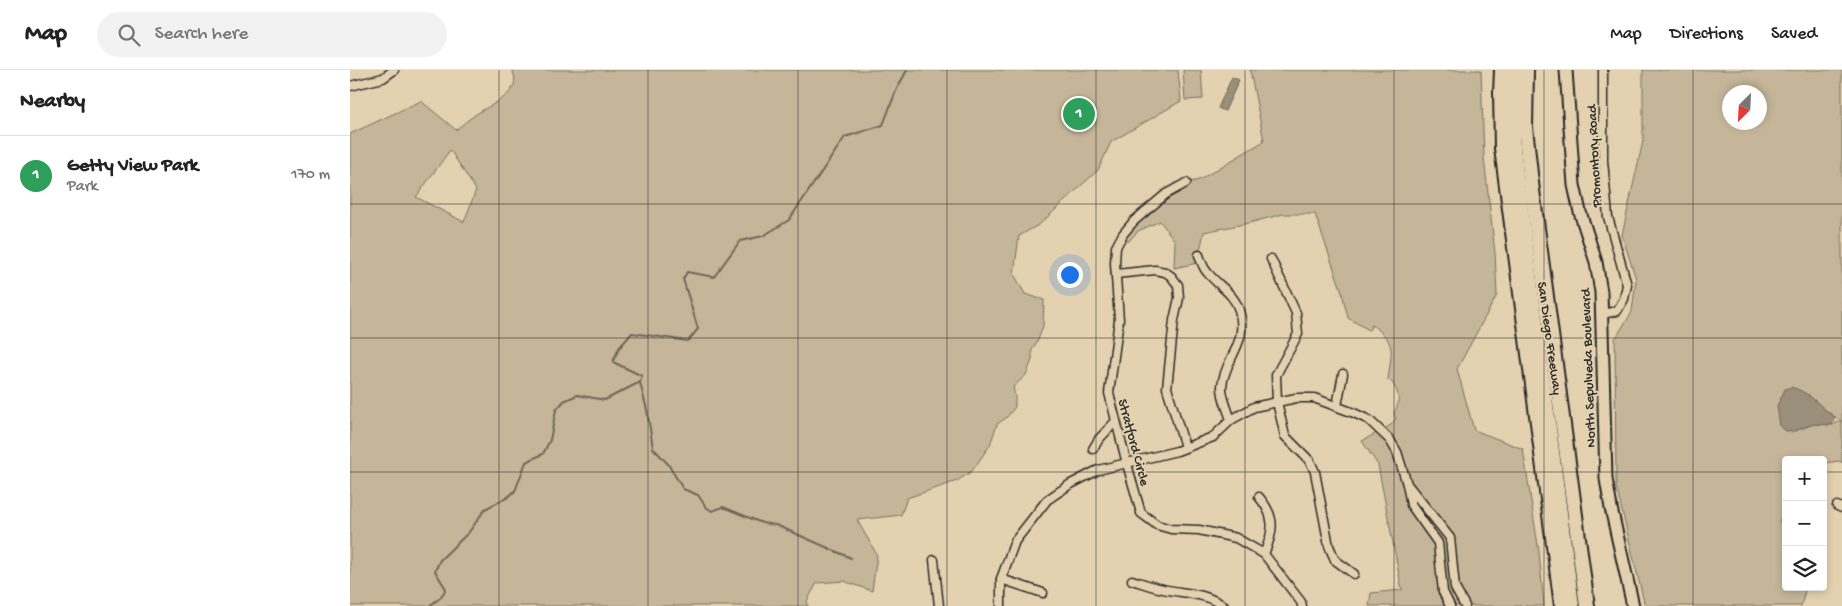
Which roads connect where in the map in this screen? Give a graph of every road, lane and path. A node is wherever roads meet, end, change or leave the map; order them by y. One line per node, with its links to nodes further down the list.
1 (394, 70): 8 (street)
2 (1502, 70): 36 (highway, San Diego Freeway)
3 (1513, 70): 37 (highway)
4 (1520, 70): 38 (highway)
5 (1526, 70): 39 (highway, San Diego Freeway)
6 (1566, 70): 13 (main road, North Sepulveda Boulevard)
7 (1603, 70): 13 (street, Promontory Road)
8 (350, 86)
9 (1186, 183): 12 (street, Stratford Circle)
10 (1199, 255): 17 (street)
11 (1271, 259): 15 (street)
12 (1116, 274): 18 (street, Stratford Circle); 19 (street)
13 (1602, 314): 40 (main road, North Sepulveda Boulevard)
14 (1343, 374): 16 (street)
15 (1277, 402): 16 (street); 17 (street); 26 (street)
16 (1337, 406): 22 (street)
17 (1231, 420): 19 (street)
18 (1116, 421): 20 (street); 21 (street, Stratford Circle)
19 (1185, 447): 21 (street)
20 (1094, 449)
21 (1127, 464): 24 (street, Stratford Circle); 27 (street)
22 (1407, 484): 34 (street); 35 (street)
23 (1260, 497): 24 (street)
24 (1264, 554): 33 (street, Stratford Circle)
25 (934, 560): 30 (street)
26 (1354, 574)
27 (1001, 579): 29 (street); 31 (street)
28 (1132, 580): 32 (street)
29 (1043, 593)
30 (939, 606)
31 (1001, 606)
32 (1224, 606)
33 (1302, 606)
34 (1450, 606)
35 (1465, 606)
36 (1562, 606)
37 (1572, 606)
38 (1579, 606)
39 (1586, 606)
40 (1633, 606)

